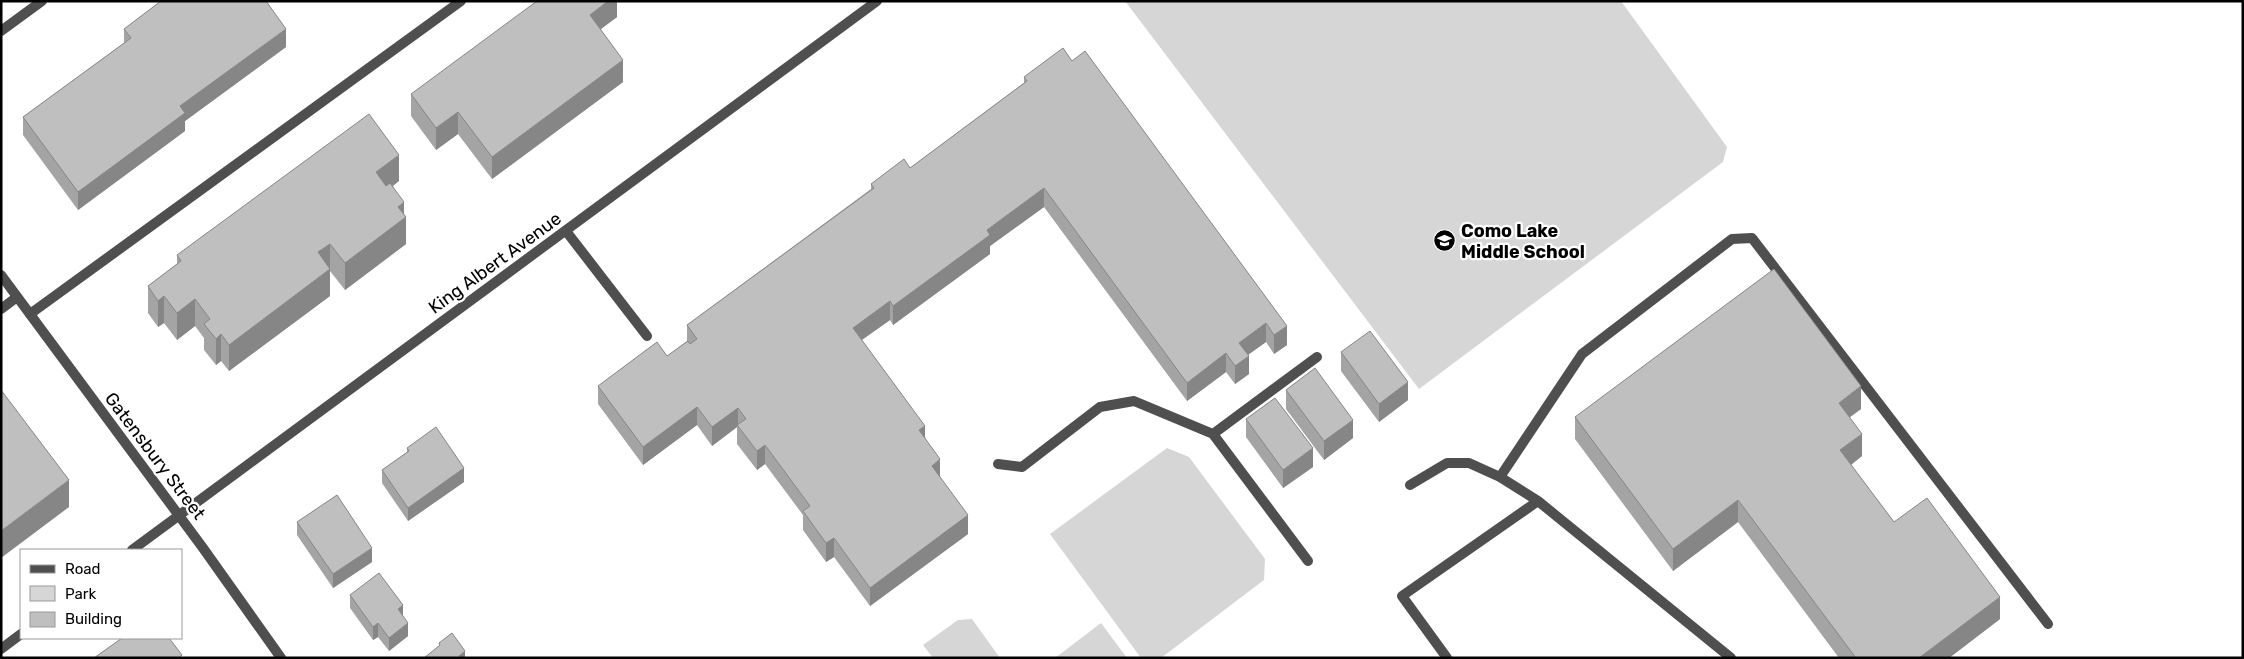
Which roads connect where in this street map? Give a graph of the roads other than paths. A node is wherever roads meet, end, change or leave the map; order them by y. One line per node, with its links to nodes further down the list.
1 (42, 1): 4 (street)
2 (461, 1): 9 (street)
3 (877, 1): 5 (street, King Albert Avenue)
4 (1, 31)
5 (566, 231): 10 (street); 17 (street, King Albert Avenue)
6 (1, 275): 7 (street, Gatensbury Street)
7 (17, 297): 8 (street); 9 (street, Gatensbury Street)
8 (1, 309)
9 (30, 314): 17 (street, Gatensbury Street)
10 (647, 336)
11 (1317, 357): 12 (street)
12 (1213, 434): 13 (street); 19 (street)
13 (998, 464)
14 (1500, 477): 15 (street); 16 (street); 20 (street)
15 (1410, 485)
16 (1538, 501): 24 (street); 25 (street)
17 (178, 515): 18 (street, King Albert Avenue); 23 (street, Gatensbury Street)
18 (133, 549)
19 (1308, 561)
20 (2048, 624)
21 (20, 635): 22 (street)
22 (1, 649)
23 (281, 658)
24 (1447, 658)
25 (1731, 658)

